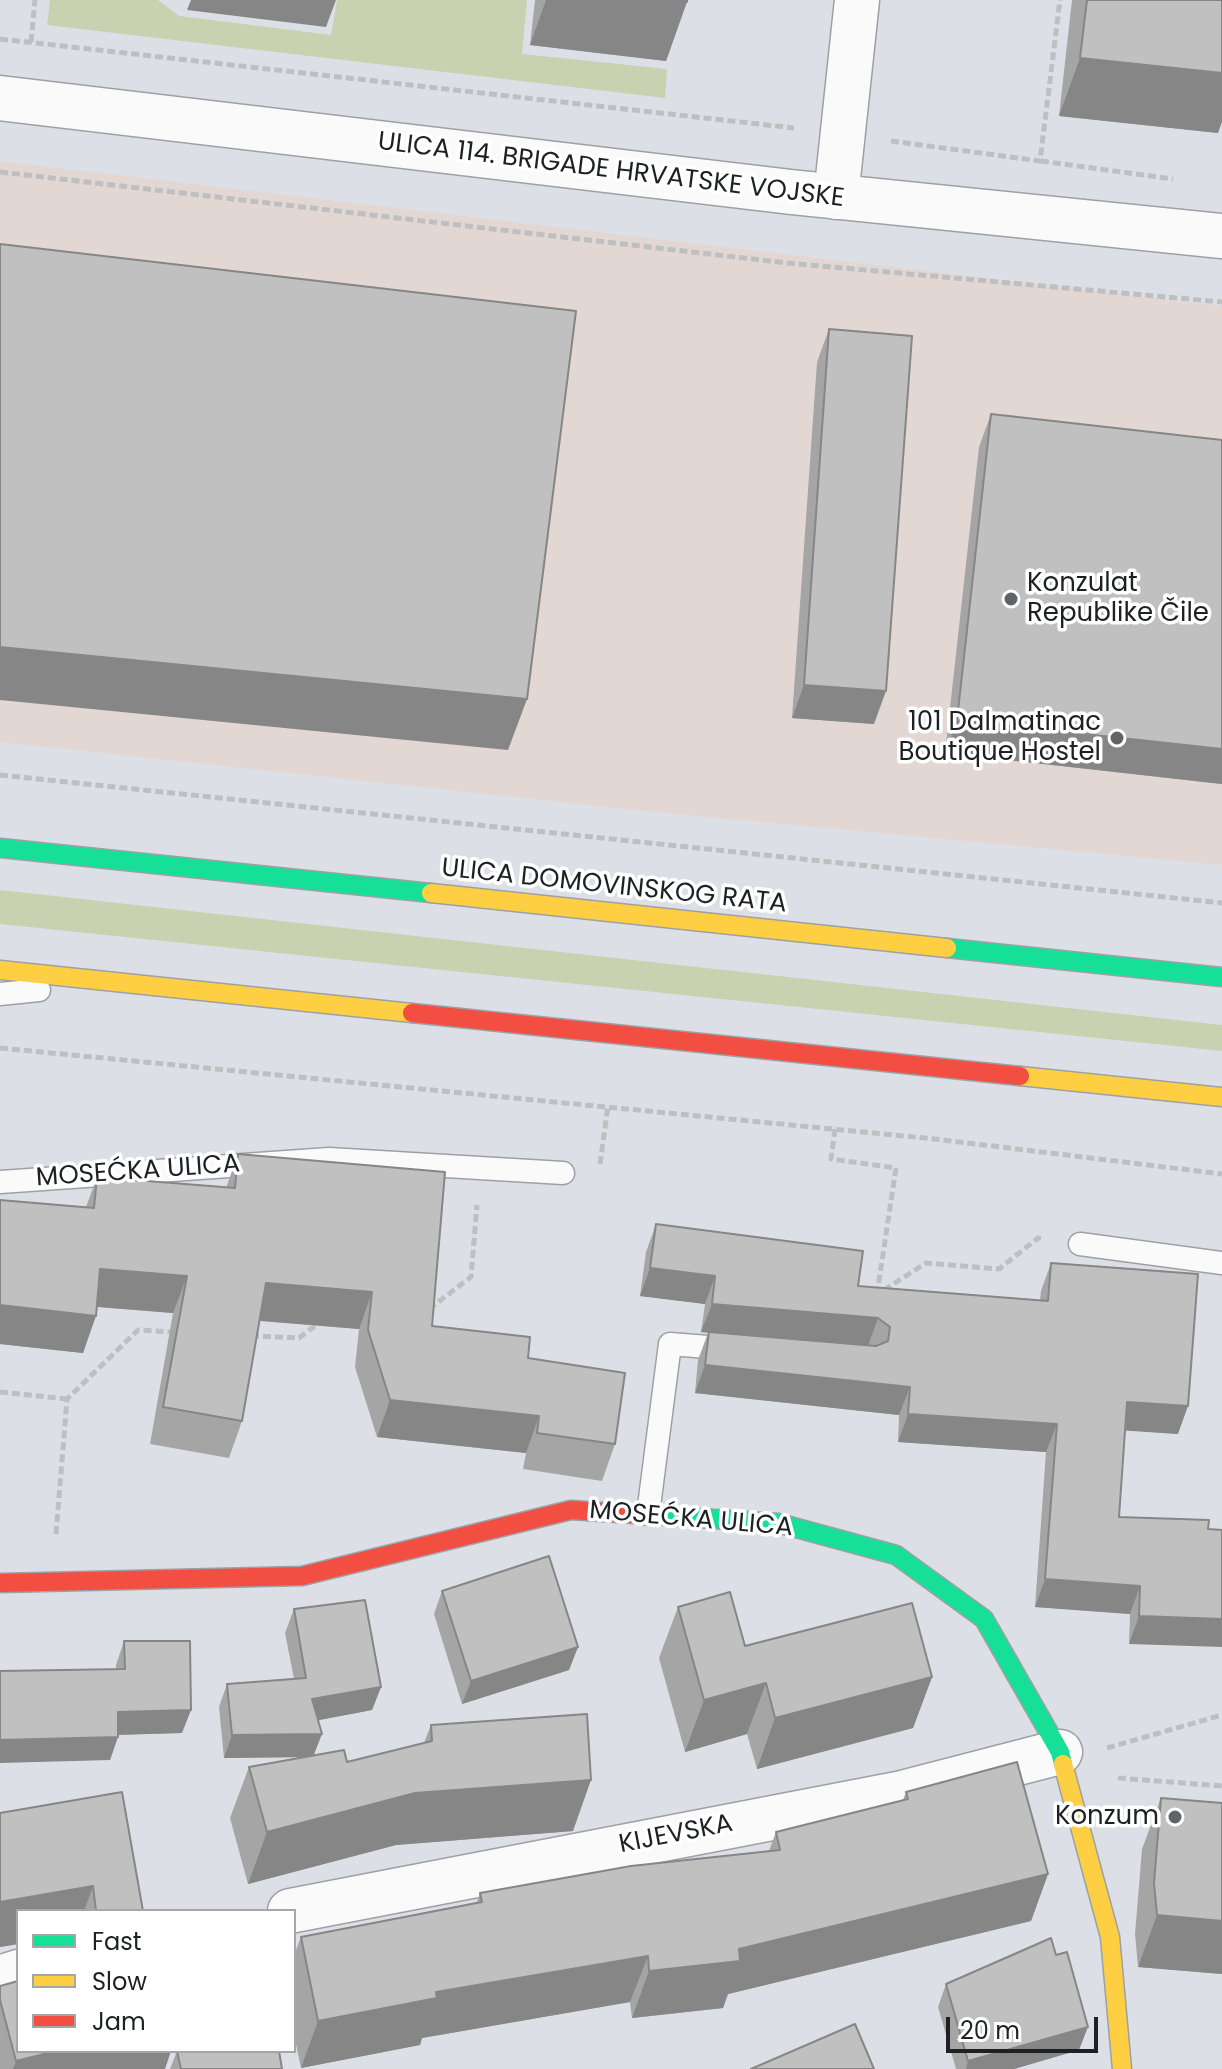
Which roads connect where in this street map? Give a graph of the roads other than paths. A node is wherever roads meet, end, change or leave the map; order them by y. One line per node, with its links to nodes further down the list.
1 (857, 0): 3 (street)
2 (0, 98): 3 (street, ULICA 114. BRIGADE HRVATSKE VOJSKE)
3 (836, 197): 4 (street, ULICA 114. BRIGADE HRVATSKE VOJSKE)
4 (1222, 236)
5 (0, 848): 7 (main road, ULICA DOMOVINSKOG RATA)
6 (0, 970): 8 (main road)
7 (1222, 977)
8 (112, 982): 9 (lane); 10 (main road)
9 (0, 994)
10 (1222, 1097)
11 (563, 1173): 12 (lane, MOSEĆKA ULICA)
12 (0, 1182)
13 (1080, 1244): 14 (lane)
14 (1222, 1263)
15 (761, 1351): 16 (lane)
16 (648, 1514): 17 (main road, MOSEĆKA ULICA); 18 (main road, MOSEĆKA ULICA)
17 (0, 1583)
18 (1064, 1762): 19 (street, KIJEVSKA); 20 (main road, MOSEĆKA ULICA)
19 (296, 1910)
20 (1122, 2069)

